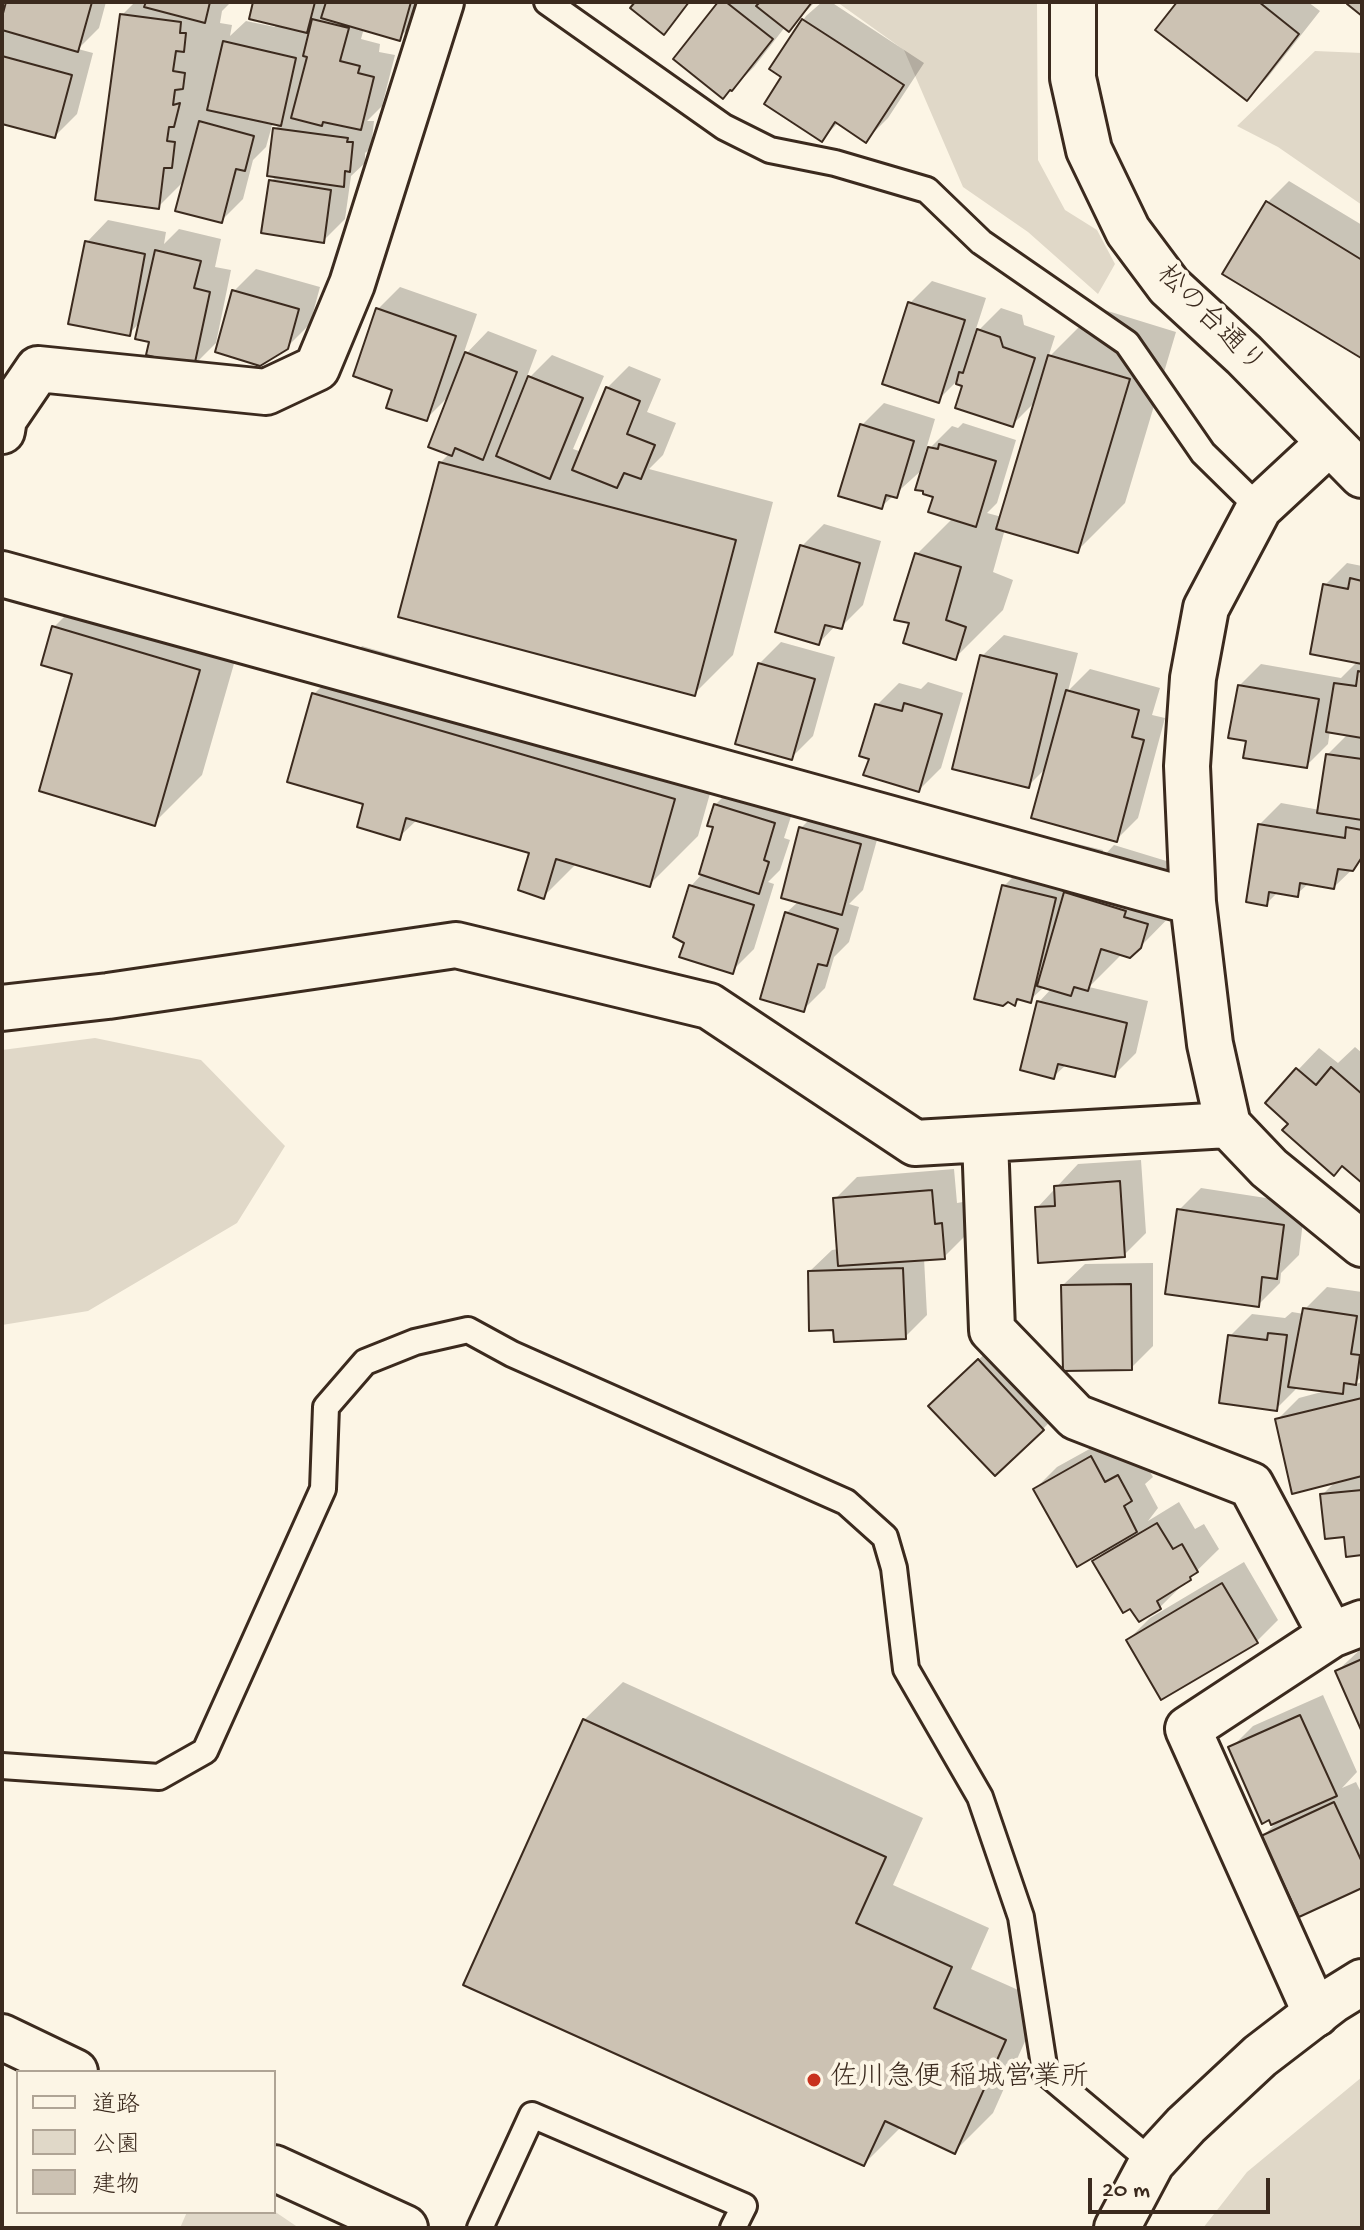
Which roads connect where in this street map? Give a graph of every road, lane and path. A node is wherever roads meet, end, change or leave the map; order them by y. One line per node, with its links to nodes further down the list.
1 (441, 2): 4 (street)
2 (547, 2): 7 (lane)
3 (1073, 2): 5 (street, 松の台通り)
4 (2, 431)
5 (1329, 443): 6 (street, 松の台通り); 7 (street)
6 (1362, 475)
7 (1259, 508): 9 (street)
8 (2, 574): 9 (street)
9 (1193, 902): 11 (street)
10 (2, 1008): 12 (street)
11 (1228, 1125): 12 (street); 13 (street)
12 (985, 1139): 14 (street)
13 (1362, 1244)
14 (1346, 1629): 17 (street)
15 (2, 1766): 20 (lane)
16 (1362, 1982): 17 (street)
17 (1316, 2014): 20 (street)
18 (2, 2037): 19 (street)
19 (71, 2070)
20 (1152, 2162): 27 (street); 28 (street)
21 (276, 2169): 24 (street)
22 (276, 2178): 23 (street)
23 (339, 2228)
24 (405, 2228)
25 (480, 2228): 26 (lane)
26 (733, 2228)
27 (1100, 2228)
28 (1117, 2228)

